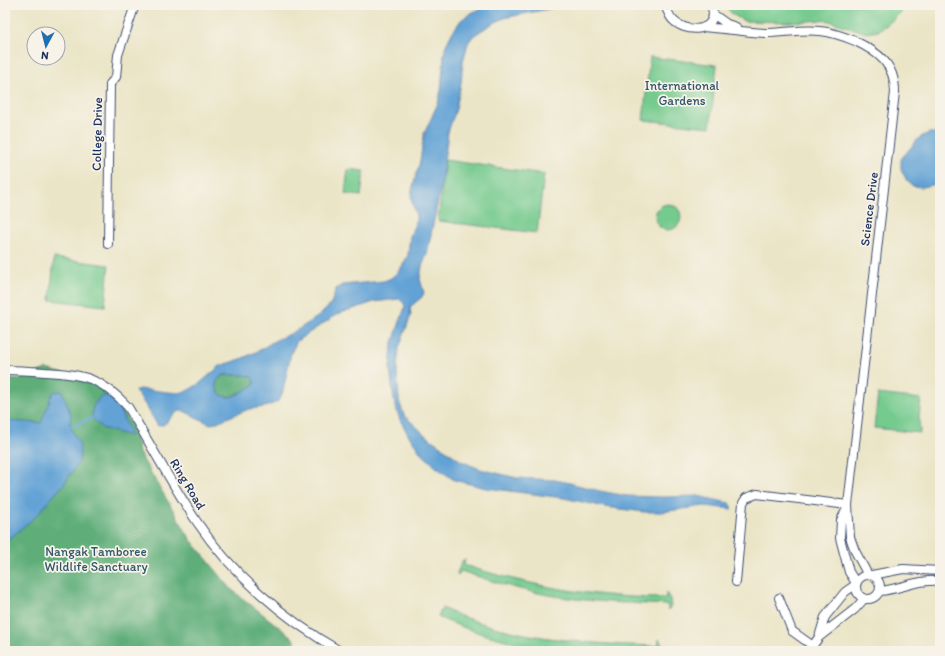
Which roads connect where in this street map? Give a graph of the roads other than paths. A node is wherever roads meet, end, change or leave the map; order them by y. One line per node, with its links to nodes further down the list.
1 (135, 5): 7 (street, College Drive)
2 (669, 5): 5 (street, Science Drive)
3 (711, 5): 4 (street)
4 (713, 14): 5 (street); 6 (street, Science Drive)
5 (704, 27): 6 (street, Science Drive)
6 (750, 32): 9 (street, Science Drive)
7 (108, 244)
8 (5, 370): 22 (street, Ring Road)
9 (848, 505): 10 (street, Science Drive); 11 (street, Science Drive); 15 (street)
10 (850, 537): 11 (street); 13 (street, Science Drive)
11 (840, 538): 16 (street, Science Drive)
12 (940, 571): 13 (street)
13 (870, 575): 16 (street); 17 (street)
14 (940, 581): 17 (street)
15 (736, 582)
16 (856, 584): 19 (street); 20 (street)
17 (880, 591): 19 (street)
18 (779, 598): 21 (street)
19 (864, 599): 20 (street)
20 (819, 637): 21 (street)
21 (811, 648)
22 (340, 651)

